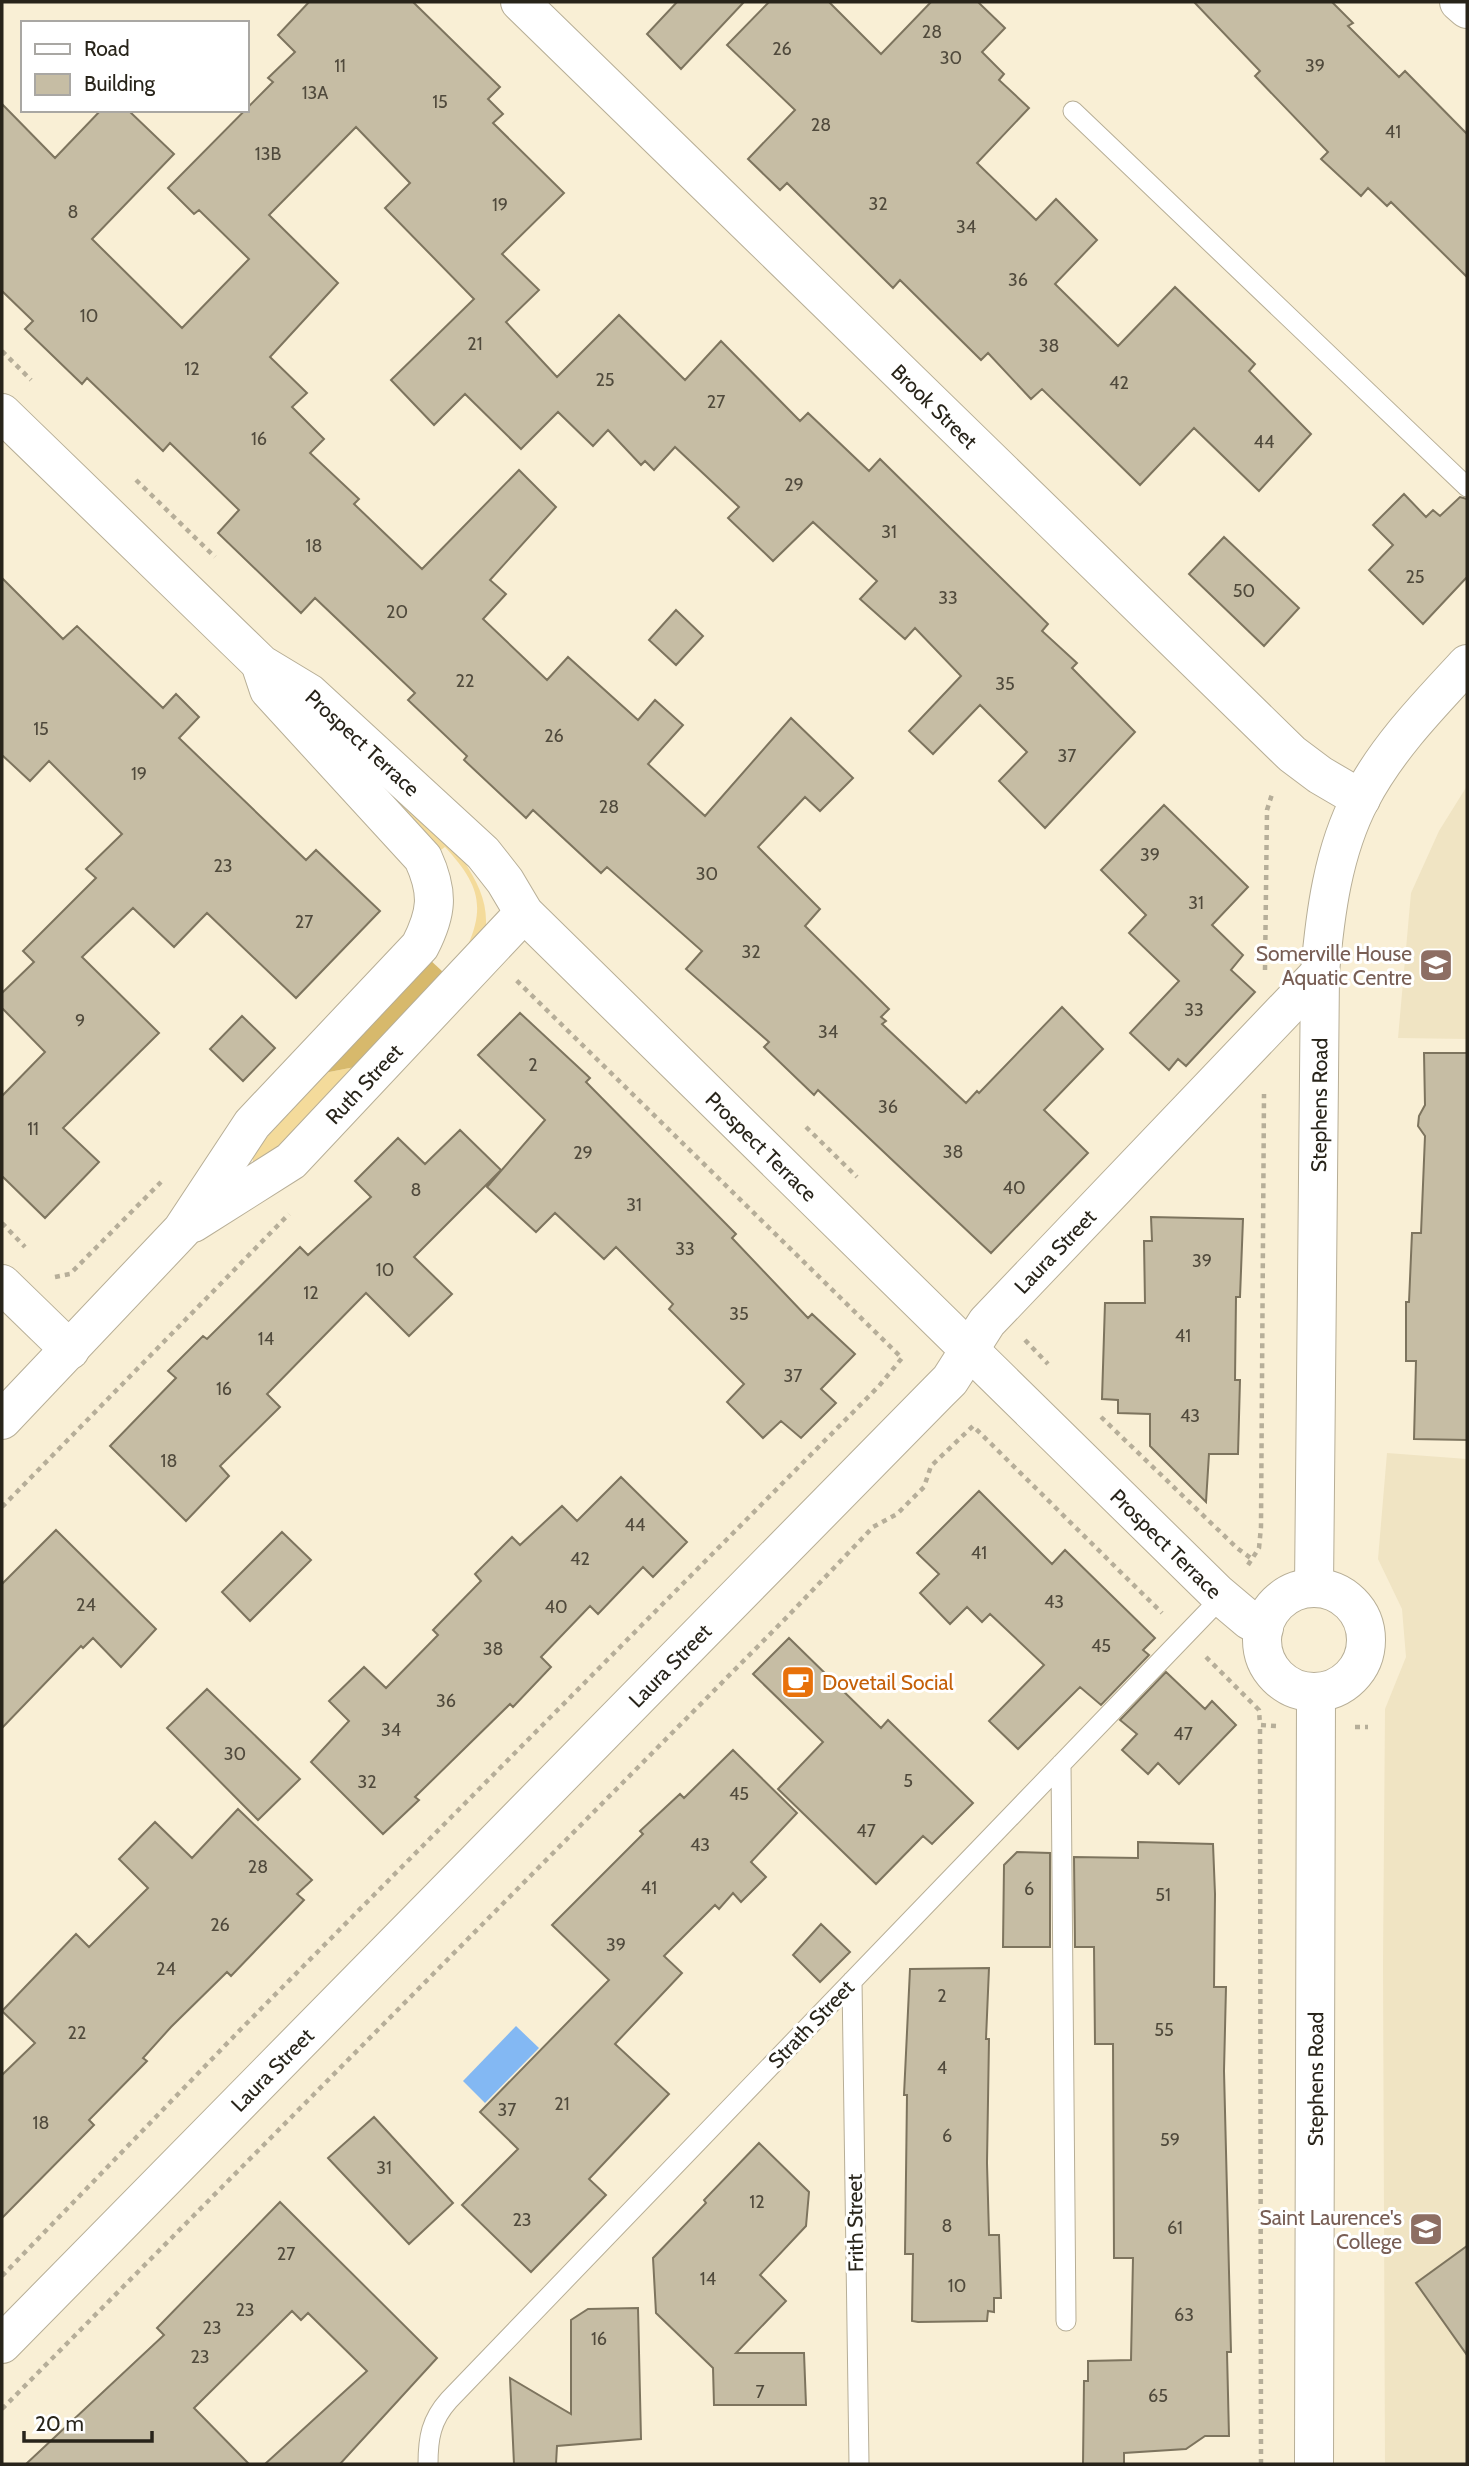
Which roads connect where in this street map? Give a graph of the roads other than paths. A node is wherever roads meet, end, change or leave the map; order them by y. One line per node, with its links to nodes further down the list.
1 (520, 2): 9 (street, Brook Street)
2 (1459, 2): 3 (street)
3 (1467, 9)
4 (1073, 111): 6 (lane)
5 (2, 413): 7 (street, Prospect Terrace)
6 (1467, 487)
7 (261, 664): 10 (street, Prospect Terrace); 11 (street, Prospect Terrace)
8 (1467, 664): 9 (street, Stephens Road)
9 (1361, 799): 12 (street, Stephens Road)
10 (435, 908): 13 (street, Ruth Street)
11 (524, 913): 13 (street, Ruth Street); 16 (street, Prospect Terrace)
12 (1320, 973): 16 (street, Laura Street); 18 (street, Stephens Road)
13 (182, 1230): 15 (street, Ruth Street)
14 (2, 1284): 15 (street)
15 (70, 1350): 17 (street, Ruth Street)
16 (968, 1351): 19 (street, Prospect Terrace); 25 (street, Laura Street)
17 (2, 1420)
18 (1314, 1588): 20 (street); 21 (street)
19 (1220, 1595): 20 (street, Prospect Terrace); 22 (lane, Strath Street)
20 (1264, 1628): 21 (street)
21 (1316, 1710): 28 (street, Stephens Road)
22 (1061, 1764): 23 (lane, Strath Street); 24 (lane)
23 (852, 1981): 26 (lane, Strath Street); 27 (lane, Frith Street)
24 (1066, 2321)
25 (2, 2344)
26 (428, 2464)
27 (859, 2464)
28 (1314, 2464)

